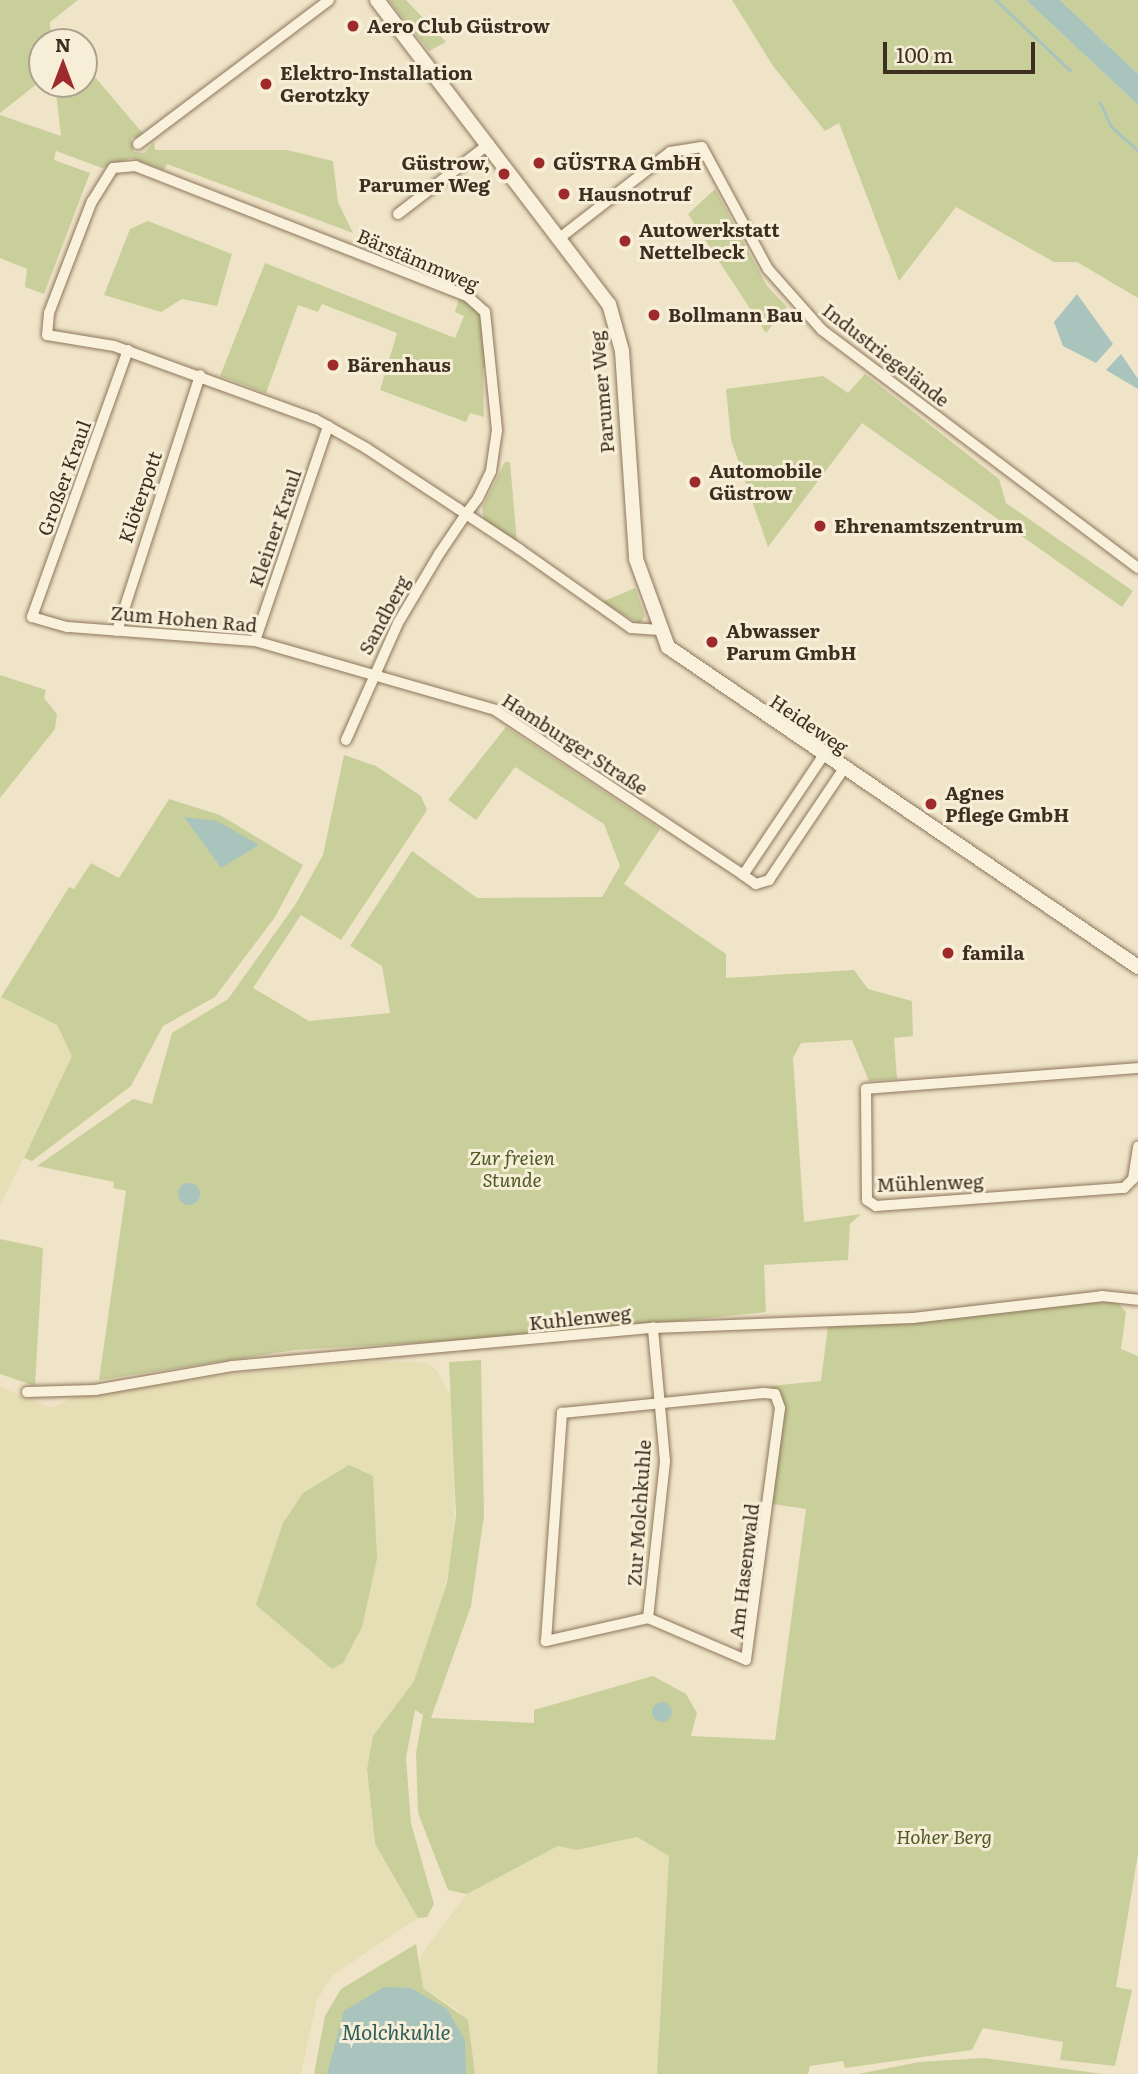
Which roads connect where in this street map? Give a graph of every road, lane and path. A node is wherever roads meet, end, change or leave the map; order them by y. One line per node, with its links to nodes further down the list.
1 (329, 0): 3 (street)
2 (377, 0): 4 (street, Parumer Weg)
3 (138, 144)
4 (489, 144): 5 (street); 6 (street, Parumer Weg)
5 (398, 214)
6 (561, 237): 11 (street, Industriegelände); 14 (street, Parumer Weg)
7 (128, 351): 8 (street, Bärstämmweg); 10 (street, Bärstämmweg); 12 (street, Großer Kraul)
8 (200, 375): 9 (street, Bärstämmweg); 13 (street, Klöterpott)
9 (328, 426): 10 (street, Bärstämmweg); 15 (street, Kleiner Kraul)
10 (466, 514): 14 (street); 16 (street, Sandberg)
11 (1138, 569)
12 (32, 617): 13 (street, Zum Hohen Rad)
13 (117, 631): 15 (street, Zum Hohen Rad)
14 (660, 631): 18 (street, Heideweg)
15 (255, 641): 16 (street, Zum Hohen Rad)
16 (374, 672): 17 (street, Sandberg); 20 (street, Hamburger Straße)
17 (346, 740)
18 (823, 756): 19 (street, Heideweg); 20 (street)
19 (843, 770): 20 (street); 21 (street, Heideweg)
20 (743, 876)
21 (1138, 967)
22 (1138, 1068): 23 (street, Mühlenweg)
23 (1138, 1146)
24 (1138, 1300): 25 (street, Kuhlenweg)
25 (653, 1328): 26 (street, Kuhlenweg); 27 (street, Zur Molchkuhle)
26 (27, 1392)
27 (661, 1403): 28 (street, Zur Molchkuhle); 28 (street, Am Hasenwald); 28 (street, Am Hasenwald)
28 (648, 1618)

